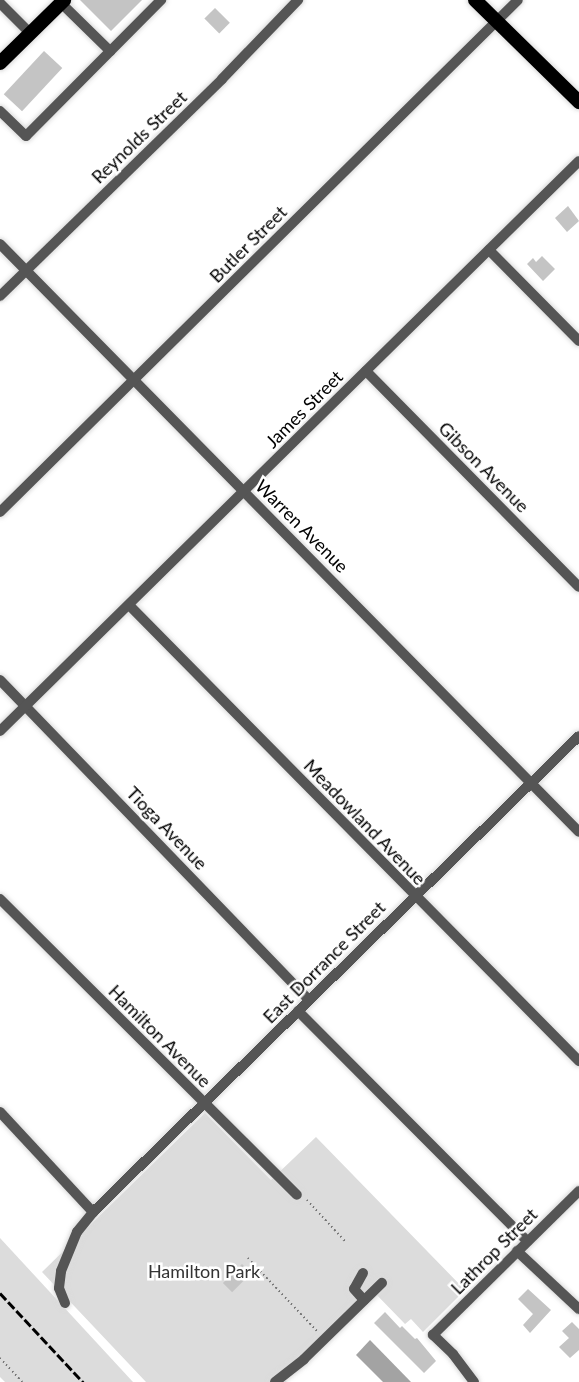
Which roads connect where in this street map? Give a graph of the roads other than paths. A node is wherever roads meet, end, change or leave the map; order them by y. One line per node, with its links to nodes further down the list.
1 (161, 0): 9 (street)
2 (298, 0): 16 (street, Reynolds Street)
3 (476, 0): 7 (main road)
4 (518, 0): 7 (street, Butler Street)
5 (63, 2): 8 (main road); 9 (street)
6 (0, 3): 8 (street)
7 (497, 21): 11 (main road); 20 (street, Butler Street)
8 (30, 33): 10 (main road)
9 (110, 51): 12 (street)
10 (0, 63)
11 (579, 102)
12 (0, 111)
13 (579, 161): 15 (street, James Street)
14 (0, 244): 16 (street, Warren Avenue)
15 (489, 250): 18 (street); 19 (street, James Street)
16 (25, 271): 17 (street, Reynolds Street); 20 (street, Warren Avenue)
17 (0, 296)
18 (579, 341)
19 (366, 371): 21 (street, James Street); 23 (street, Gibson Avenue)
20 (135, 379): 21 (street, Warren Avenue); 22 (street, Butler Street)
21 (245, 492): 24 (street, James Street); 29 (street, Warren Avenue)
22 (0, 512)
23 (579, 587)
24 (129, 605): 26 (street, James Street); 31 (street, Meadowland Avenue)
25 (0, 680): 26 (street, Tioga Avenue)
26 (26, 706): 27 (street, James Street); 33 (street, Tioga Avenue)
27 (0, 731)
28 (579, 736): 29 (street, East Dorrance Street)
29 (531, 783): 30 (street, Warren Avenue); 31 (street, East Dorrance Street)
30 (579, 832)
31 (414, 896): 33 (street, East Dorrance Street); 35 (street, Meadowland Avenue)
32 (0, 899): 36 (street, Hamilton Avenue)
33 (309, 1000): 34 (street, East Dorrance Street)
34 (298, 1011): 36 (street, East Dorrance Street); 41 (street)
35 (579, 1061)
36 (205, 1105): 39 (street, Hamilton Avenue); 40 (street, East Dorrance Street)
37 (0, 1112): 40 (street)
38 (579, 1191): 41 (street, Lathrop Street)
39 (297, 1195)
40 (93, 1212): 46 (street, East Dorrance Street)
41 (527, 1240): 42 (street, Lathrop Street)
42 (517, 1251): 47 (street); 49 (street, Lathrop Street)
43 (363, 1273): 45 (street)
44 (382, 1283): 45 (street)
45 (364, 1300): 48 (street)
46 (65, 1304)
47 (579, 1309)
48 (275, 1382)
49 (474, 1382)

